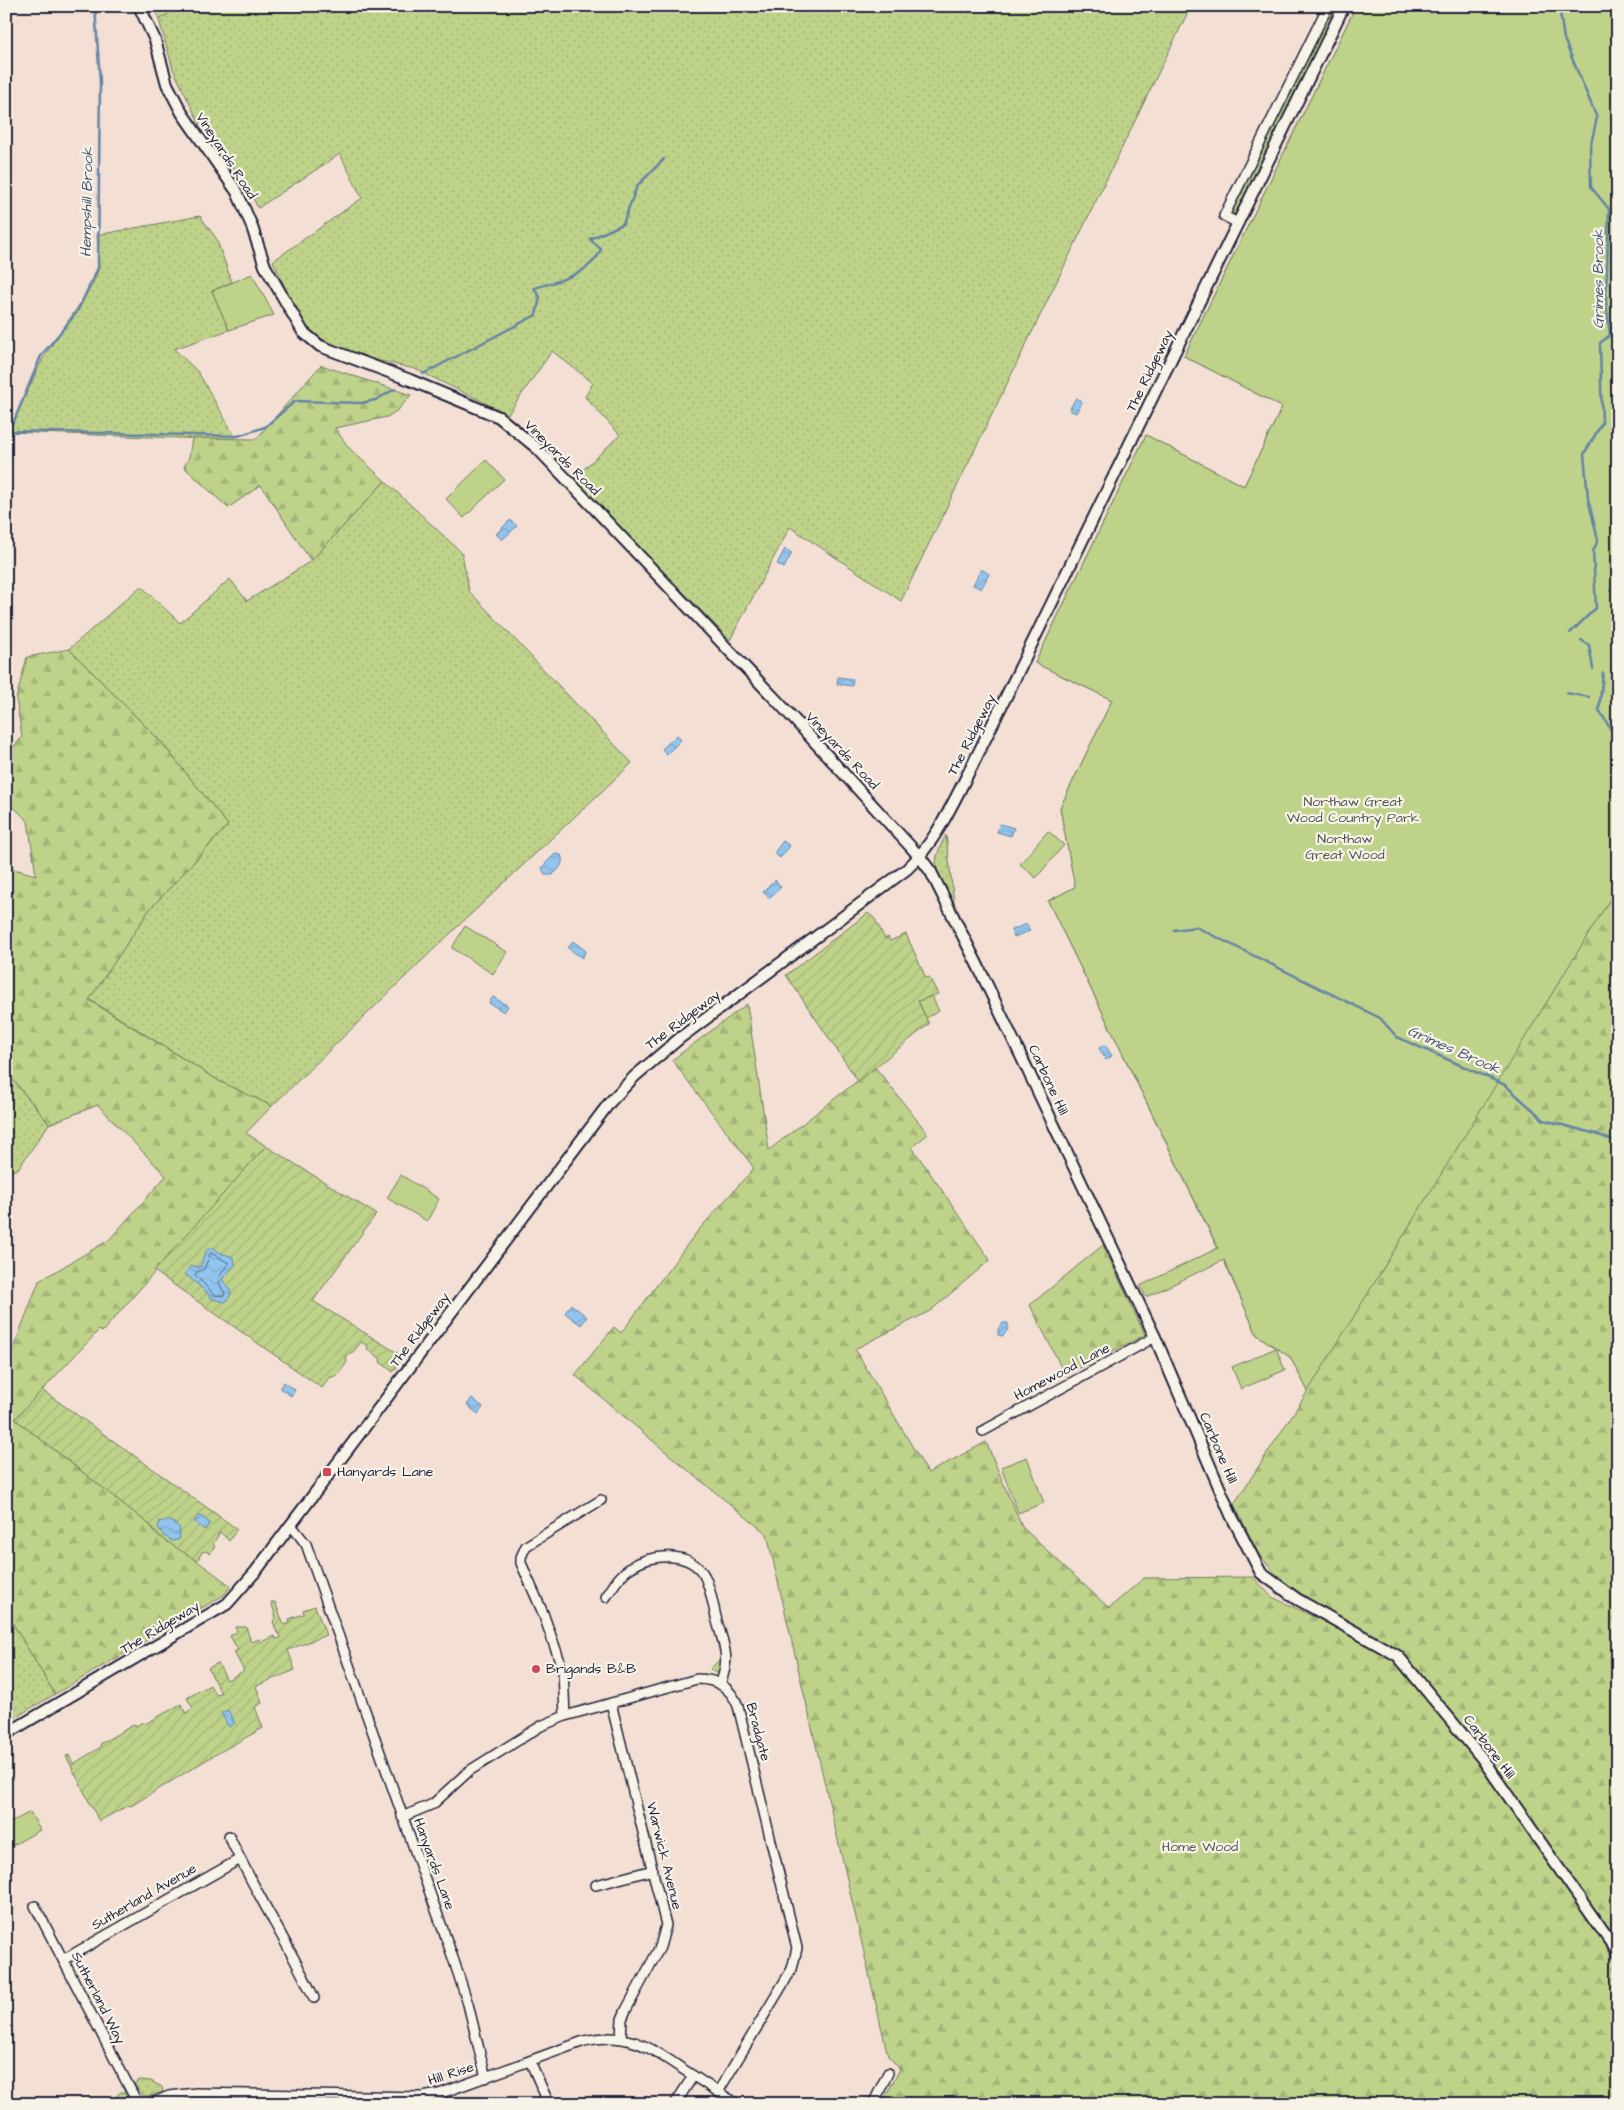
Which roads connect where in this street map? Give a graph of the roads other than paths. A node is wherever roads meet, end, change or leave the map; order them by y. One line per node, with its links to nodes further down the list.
1 (139, 6): 5 (street, Vineyards Road)
2 (1328, 6): 4 (street)
3 (1344, 6): 4 (street, The Ridgeway)
4 (1238, 223): 5 (street, The Ridgeway)
5 (920, 857): 6 (street, Carbone Hill); 9 (street, The Ridgeway)
6 (1155, 1337): 7 (street, Homewood Lane); 21 (street, Carbone Hill)
7 (983, 1431)
8 (601, 1500): 13 (street)
9 (291, 1525): 14 (street, The Ridgeway); 15 (street, Hanyards Lane)
10 (606, 1597): 11 (street)
11 (720, 1684): 12 (street); 29 (street, Bradgate)
12 (611, 1703): 13 (street); 18 (street, Warwick Avenue)
13 (565, 1716): 15 (street)
14 (6, 1734)
15 (402, 1817): 28 (street, Hanyards Lane)
16 (229, 1836): 17 (street)
17 (240, 1859): 22 (street, Sutherland Avenue); 23 (street)
18 (652, 1870): 19 (street); 24 (street, Warwick Avenue)
19 (596, 1886)
20 (34, 1906): 22 (street, Sutherland Way)
21 (1618, 1953)
22 (63, 1960): 31 (street, Sutherland Way)
23 (314, 1998)
24 (621, 2038): 25 (street, Hill Rise); 27 (street, Hill Rise)
25 (530, 2061): 28 (street, Hill Rise); 33 (street)
26 (888, 2073): 36 (street)
27 (693, 2076): 29 (street, Hill Rise); 34 (street)
28 (486, 2078): 30 (street, Hill Rise)
29 (718, 2092): 35 (street, Hill Rise)
30 (440, 2099): 32 (street, Hill Rise)
31 (138, 2104)
32 (150, 2104)
33 (549, 2104)
34 (675, 2104)
35 (737, 2104)
36 (873, 2104)

